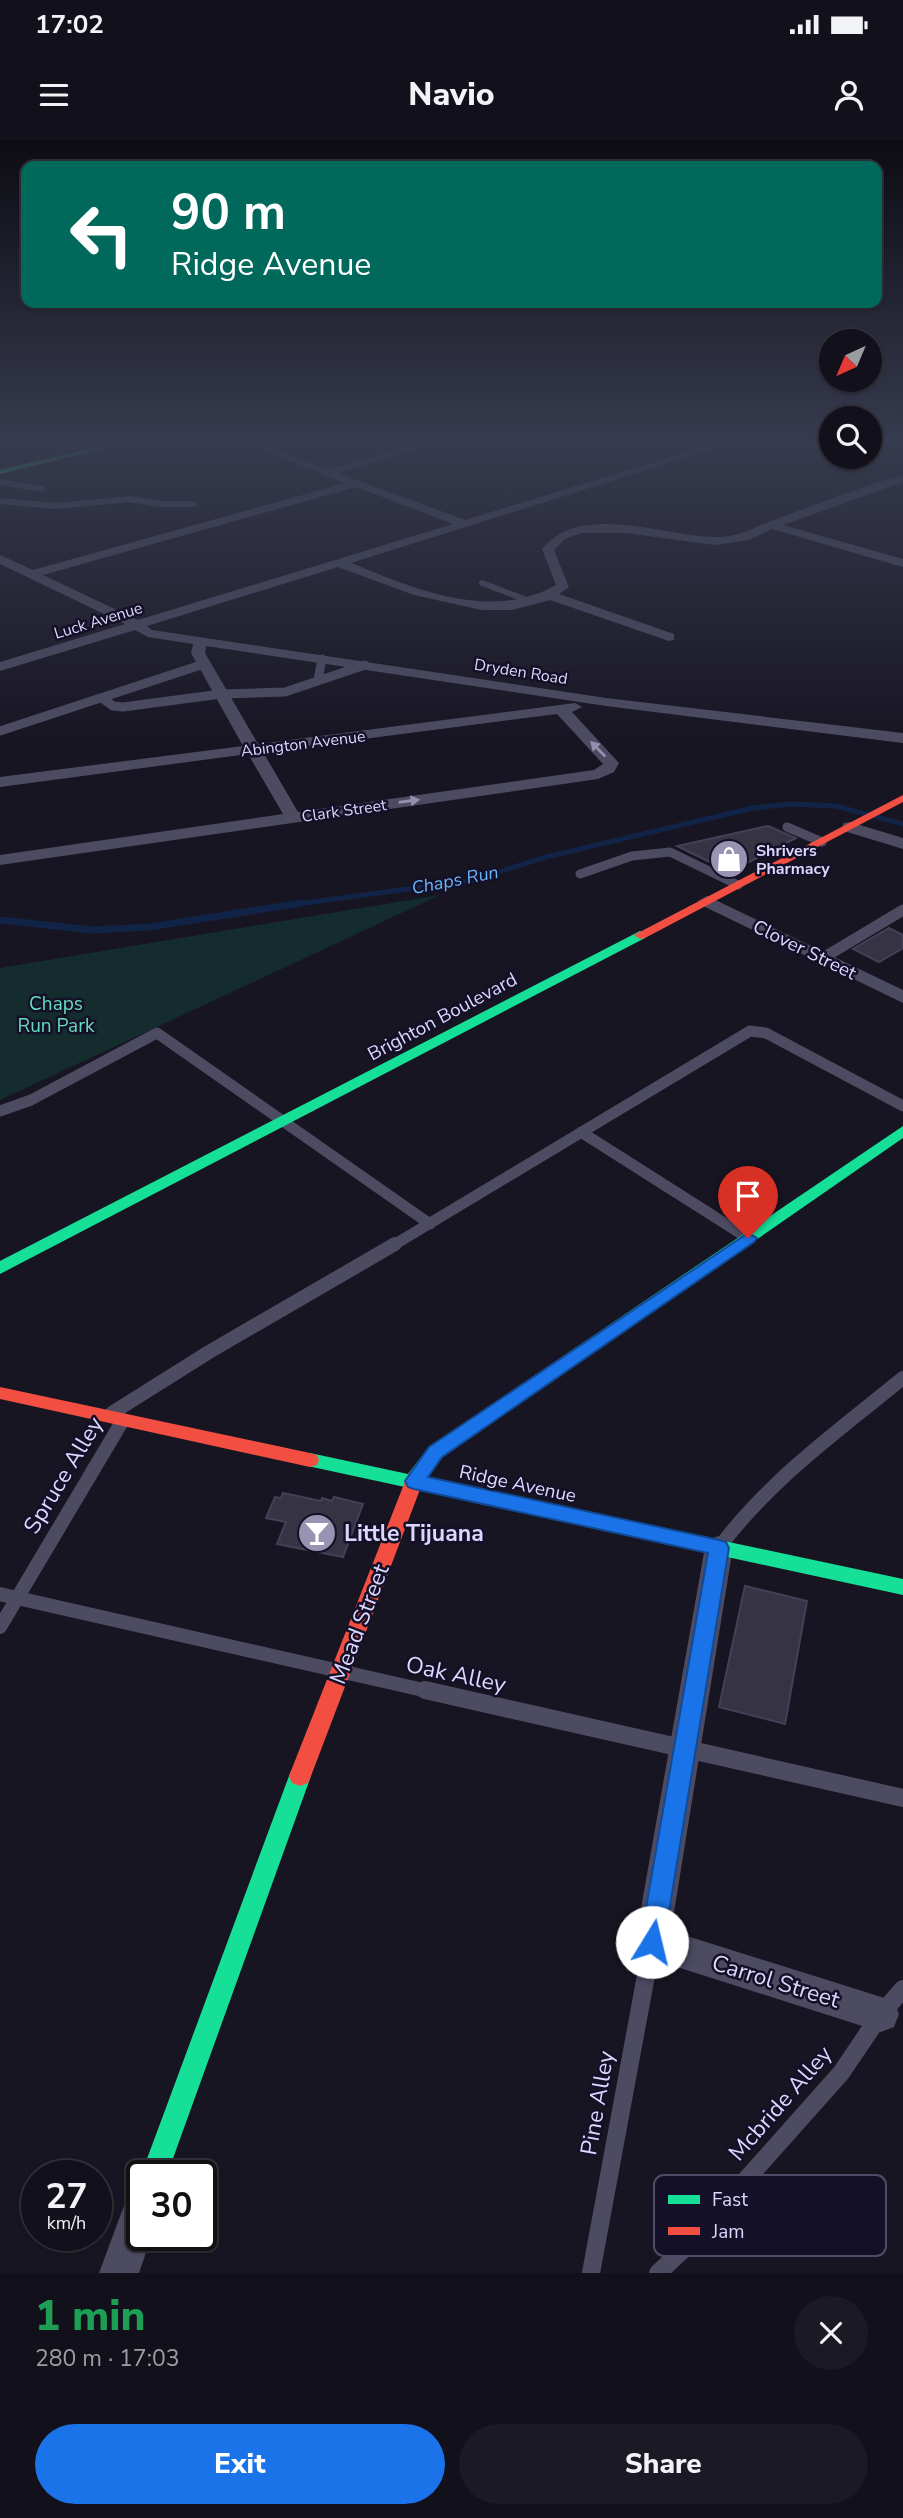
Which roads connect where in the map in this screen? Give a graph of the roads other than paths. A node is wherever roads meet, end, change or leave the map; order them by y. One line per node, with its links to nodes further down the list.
1 (145, 543): 8 (street)
2 (402, 543): 6 (street, Luck Avenue)
3 (551, 543): 10 (street)
4 (831, 543): 7 (street)
5 (0, 559): 8 (street)
6 (337, 562): 11 (street); 12 (street, Luck Avenue)
7 (903, 563)
8 (32, 574): 12 (street)
9 (482, 583): 11 (lane)
10 (552, 596): 11 (street); 13 (street)
11 (532, 602)
12 (137, 625): 14 (street, Dryden Road); 18 (street, Luck Avenue)
13 (669, 637)
14 (200, 640): 15 (street, Dryden Road); 16 (street)
15 (322, 659): 17 (street, Dryden Road); 19 (lane)
16 (204, 664): 20 (street); 21 (lane)
17 (365, 665): 19 (lane); 22 (street, Dryden Road)
18 (0, 667)
19 (318, 680): 20 (lane)
20 (221, 694): 21 (lane); 26 (street)
21 (102, 698): 24 (lane)
22 (606, 702): 23 (street, Abington Avenue); 25 (street, Dryden Road)
23 (561, 709): 26 (street, Abington Avenue); 29 (street, Clark Street, one-way to 23)
24 (0, 731)
25 (903, 738)
26 (253, 749): 27 (street, Abington Avenue); 29 (street)
27 (0, 782)
28 (903, 798): 30 (street, Brighton Boulevard)
29 (293, 817): 34 (street, Clark Street)
30 (855, 824): 32 (street, Brighton Boulevard); 33 (street)
31 (787, 827): 32 (lane)
32 (822, 842): 36 (street, Brighton Boulevard)
33 (903, 844)
34 (0, 860)
35 (580, 874): 36 (lane)
36 (738, 885): 37 (street, Brighton Boulevard)
37 (707, 901): 39 (street, Clover Street); 43 (street, Brighton Boulevard)
38 (902, 911): 39 (lane)
39 (823, 957): 40 (street, Clover Street)
40 (903, 997)
41 (903, 1106): 45 (lane)
42 (0, 1111): 43 (lane)
43 (284, 1122): 46 (lane); 48 (street, Brighton Boulevard)
44 (903, 1131): 47 (street, Mead Street)
45 (581, 1132): 46 (lane); 47 (lane)
46 (430, 1224): 51 (lane)
47 (748, 1238): 52 (street, Mead Street)
48 (0, 1268)
49 (903, 1378): 53 (lane)
50 (0, 1393): 51 (street, Ridge Avenue)
51 (116, 1417): 52 (street, Ridge Avenue); 55 (lane, Spruce Alley)
52 (414, 1481): 53 (street, Ridge Avenue); 57 (street, Mead Street)
53 (719, 1548): 54 (street, Ridge Avenue); 58 (street)
54 (903, 1587)
55 (8, 1596): 56 (lane, Spruce Alley); 57 (lane, Oak Alley)
56 (0, 1628)
57 (341, 1672): 58 (lane, Oak Alley); 63 (street, Mead Street)
58 (683, 1748): 59 (lane, Oak Alley); 60 (street)
59 (903, 1798)
60 (652, 1942): 62 (street, Carrol Street); 68 (lane, Pine Alley)
61 (903, 1989): 62 (lane, Mcbride Alley)
62 (881, 2014): 64 (lane, Mcbride Alley)
63 (159, 2160)
64 (750, 2175)
65 (127, 2251): 67 (street)
66 (676, 2256): 69 (lane, Mcbride Alley)
67 (119, 2273)
68 (591, 2273)
69 (658, 2273)

